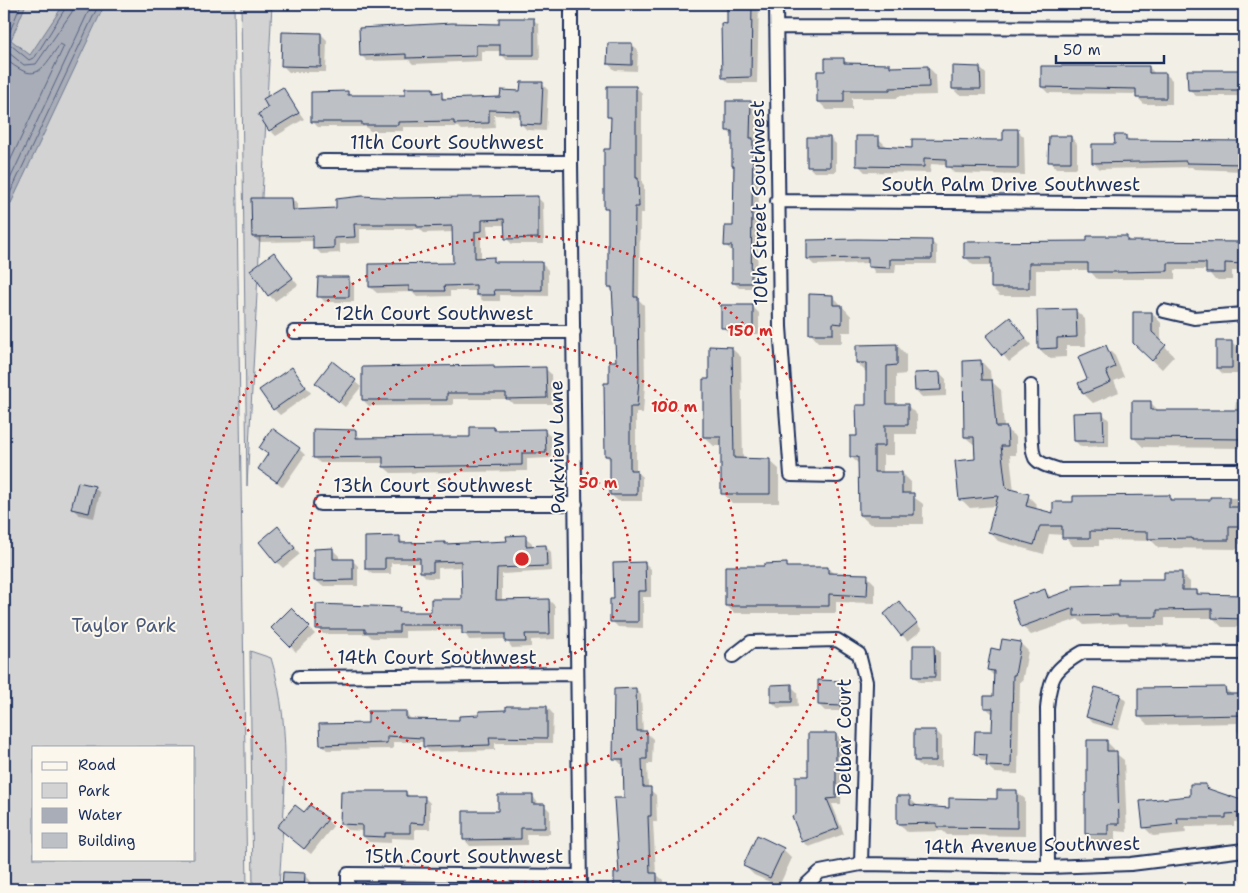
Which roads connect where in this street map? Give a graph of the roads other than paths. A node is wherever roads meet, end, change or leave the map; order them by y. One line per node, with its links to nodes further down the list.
1 (571, 4): 6 (street, Parkview Lane)
2 (776, 4): 3 (street, 10th Street Southwest)
3 (776, 27): 4 (street); 7 (street, 10th Street Southwest)
4 (1244, 28)
5 (323, 160): 6 (street, 11th Court Southwest)
6 (570, 162): 12 (street, Parkview Lane)
7 (777, 201): 8 (street, South Palm Drive Southwest); 15 (street, 10th Street Southwest)
8 (1244, 204)
9 (1164, 310): 10 (street)
10 (1244, 314)
11 (294, 332): 12 (street, 12th Court Southwest)
12 (574, 332): 17 (street, Parkview Lane)
13 (1031, 386): 14 (street)
14 (1244, 470)
15 (838, 476)
16 (320, 504): 17 (street, 13th Court Southwest)
17 (576, 504): 20 (street, Parkview Lane)
18 (1244, 653): 24 (street)
19 (734, 656): 23 (street, Delbar Court)
20 (577, 674): 21 (street, 14th Court Southwest); 25 (street, Parkview Lane)
21 (298, 677)
22 (1244, 850): 24 (street, 14th Avenue Southwest)
23 (861, 864): 24 (street, 14th Avenue Southwest); 28 (street, 14th Avenue Southwest)
24 (1048, 867)
25 (580, 876): 26 (street, 15th Court Southwest); 27 (street, Parkview Lane)
26 (348, 889)
27 (580, 889)
28 (805, 889)

